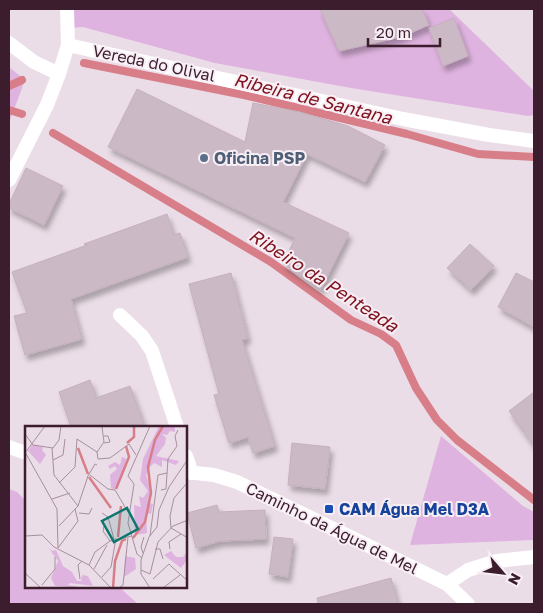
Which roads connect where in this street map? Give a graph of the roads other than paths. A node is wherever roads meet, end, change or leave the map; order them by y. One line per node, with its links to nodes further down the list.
1 (67, 9): 3 (street)
2 (9, 43): 4 (street)
3 (68, 45): 4 (street); 5 (street, Vereda do Olival)
4 (58, 74): 6 (street)
5 (534, 141)
6 (9, 180)
7 (120, 316): 8 (street)
8 (177, 426)
9 (9, 447): 10 (street)
10 (25, 453)
11 (189, 473): 13 (street, Caminho da Água de Mel)
12 (534, 556): 13 (street)
13 (447, 584): 14 (street, Caminho da Água de Mel)
14 (468, 604)

